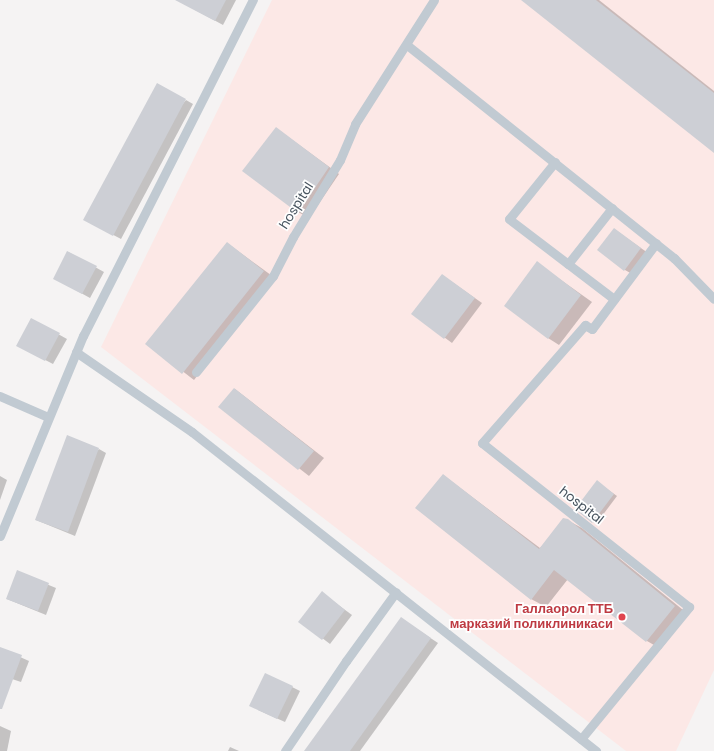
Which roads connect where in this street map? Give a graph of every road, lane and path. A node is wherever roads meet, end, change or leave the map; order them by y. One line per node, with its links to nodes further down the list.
1 (253, 0): 10 (lane)
2 (434, 0): 3 (lane, hospital)
3 (407, 45): 4 (lane); 11 (lane, hospital)
4 (555, 162): 5 (lane); 7 (lane)
5 (612, 208): 6 (lane); 7 (lane)
6 (656, 243): 8 (lane, hospital); 9 (lane)
7 (568, 264): 8 (lane)
8 (614, 299): 16 (lane, hospital)
9 (714, 299)
10 (76, 352): 13 (lane); 15 (lane)
11 (196, 372)
12 (0, 396): 13 (lane)
13 (48, 417): 14 (lane)
14 (0, 536)
15 (396, 592): 16 (lane); 17 (lane)
16 (581, 739): 18 (lane)
17 (285, 751)
18 (596, 751)

